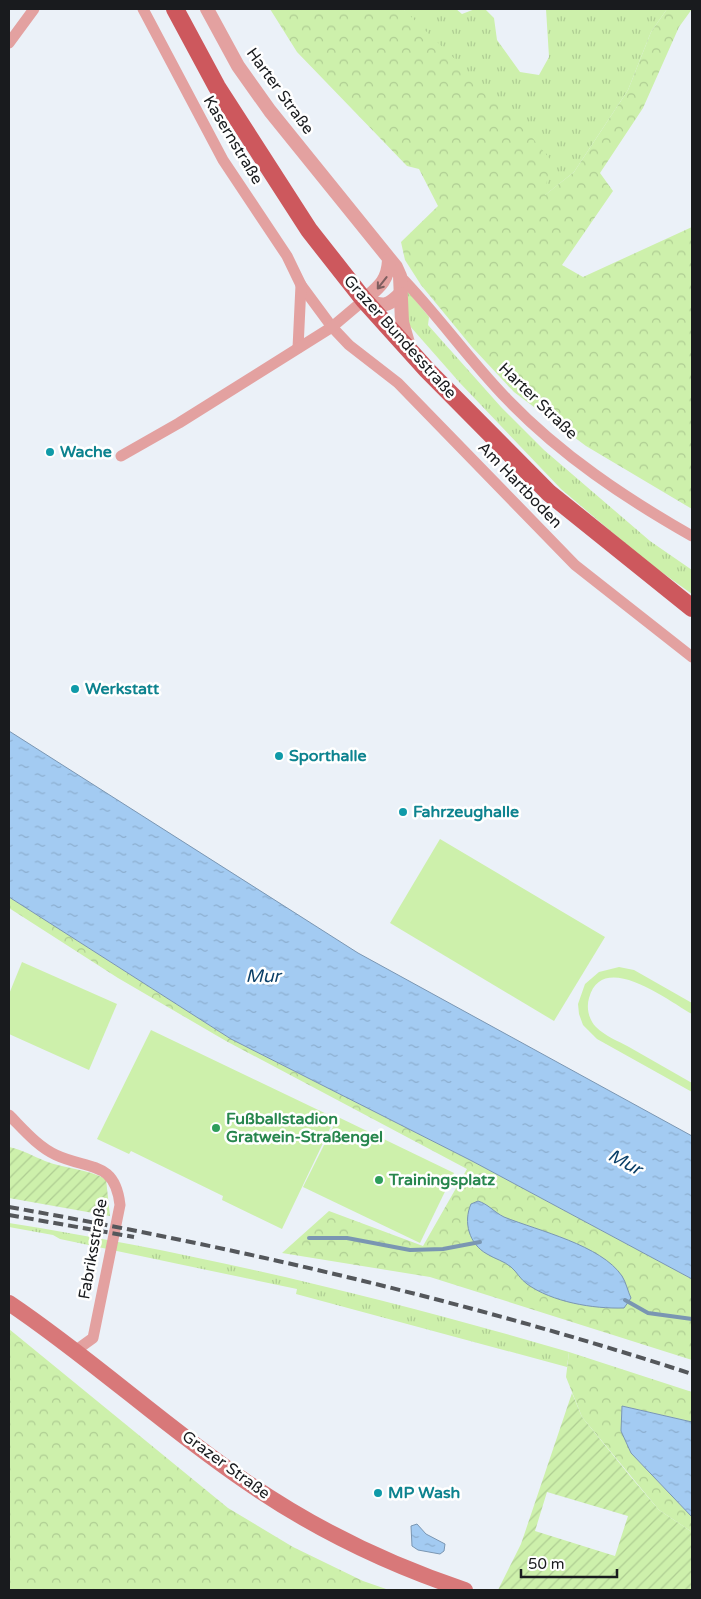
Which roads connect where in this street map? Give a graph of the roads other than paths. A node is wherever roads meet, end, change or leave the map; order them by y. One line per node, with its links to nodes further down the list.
1 (34, 9): 5 (street)
2 (143, 9): 7 (street, Kasernstraße)
3 (175, 9): 9 (main road, Grazer Bundesstraße)
4 (206, 9): 6 (street, Harter Straße)
5 (9, 43)
6 (388, 260): 8 (street, Harter Straße); 9 (street, one-way to 9)
7 (301, 285): 10 (street, Kasernstraße); 11 (street, Kasernstraße)
8 (405, 290): 9 (street); 12 (street); 14 (street, Harter Straße)
9 (364, 300): 10 (street); 12 (main road, Grazer Bundesstraße)
10 (332, 327): 11 (street); 16 (street, Am Hartboden)
11 (298, 348): 13 (street)
12 (411, 351): 15 (main road, Grazer Bundesstraße)
13 (121, 456)
14 (692, 536)
15 (692, 608)
16 (692, 657)
17 (9, 1115): 19 (street, Fabriksstraße)
18 (9, 1303): 19 (main road, Grazer Straße)
19 (75, 1351): 20 (main road, Grazer Straße)
20 (466, 1590)

